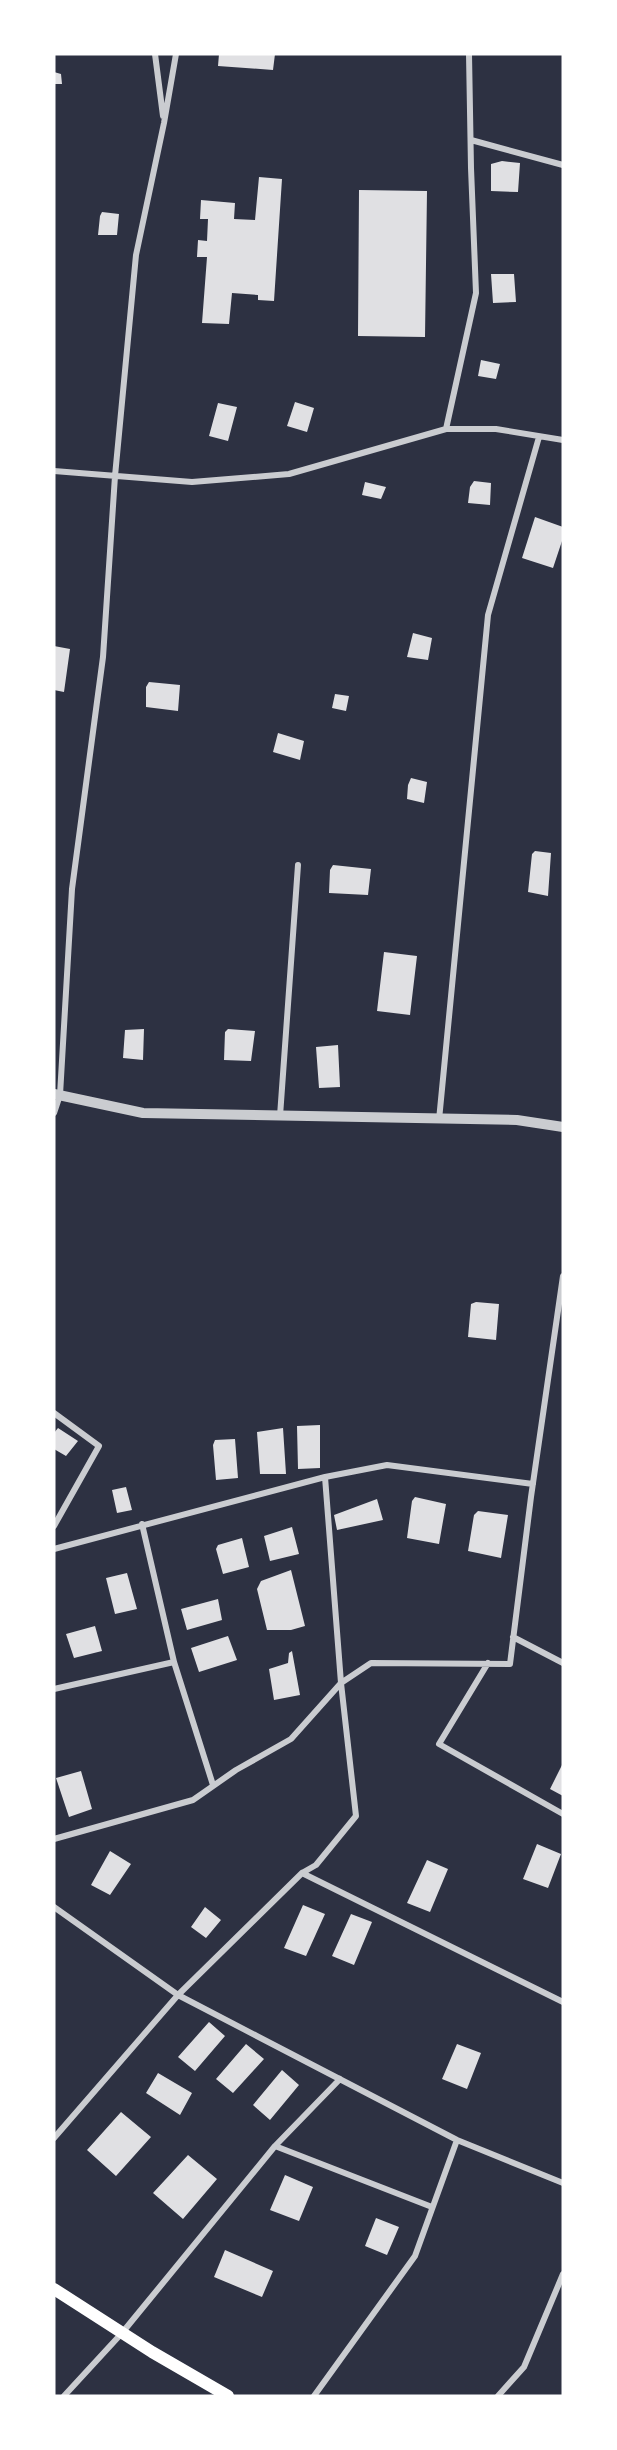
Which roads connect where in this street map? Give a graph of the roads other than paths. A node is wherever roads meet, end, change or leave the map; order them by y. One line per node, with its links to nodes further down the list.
1 (154, 54): 4 (street)
2 (176, 54): 4 (street)
3 (469, 54): 5 (street)
4 (164, 123): 11 (street)
5 (471, 140): 6 (street); 7 (street)
6 (563, 165)
7 (446, 429): 8 (street); 11 (street)
8 (539, 437): 9 (street); 16 (street)
9 (563, 440)
10 (54, 471): 11 (street)
11 (115, 476): 13 (street)
12 (298, 865): 15 (street)
13 (57, 1094): 14 (street); 15 (street)
14 (54, 1113)
15 (280, 1116): 16 (street)
16 (439, 1120): 17 (street)
17 (563, 1127)
18 (563, 1276): 21 (street)
19 (54, 1413): 23 (street)
20 (325, 1477): 21 (street); 22 (street); 29 (street)
21 (532, 1484): 25 (street)
22 (142, 1524): 24 (street); 26 (street)
23 (54, 1526)
24 (54, 1549)
25 (513, 1637): 27 (street); 28 (street)
26 (174, 1662): 30 (street); 31 (street)
27 (488, 1663): 29 (street); 32 (street)
28 (563, 1663)
29 (341, 1683): 31 (street); 34 (street)
30 (54, 1689)
31 (213, 1785): 33 (street)
32 (563, 1814)
33 (54, 1839)
34 (302, 1873): 36 (street); 37 (street)
35 (54, 1907): 36 (street)
36 (178, 1995): 38 (street); 39 (street)
37 (563, 2002)
38 (340, 2079): 40 (street); 41 (street)
39 (54, 2138)
40 (457, 2140): 42 (street); 43 (street)
41 (275, 2146): 43 (street); 46 (street)
42 (563, 2183)
43 (432, 2207): 49 (street)
44 (563, 2274): 50 (street)
45 (54, 2289): 46 (main road)
46 (122, 2333): 47 (street); 48 (main road)
47 (64, 2396)
48 (228, 2396)
49 (314, 2396)
50 (498, 2396)

